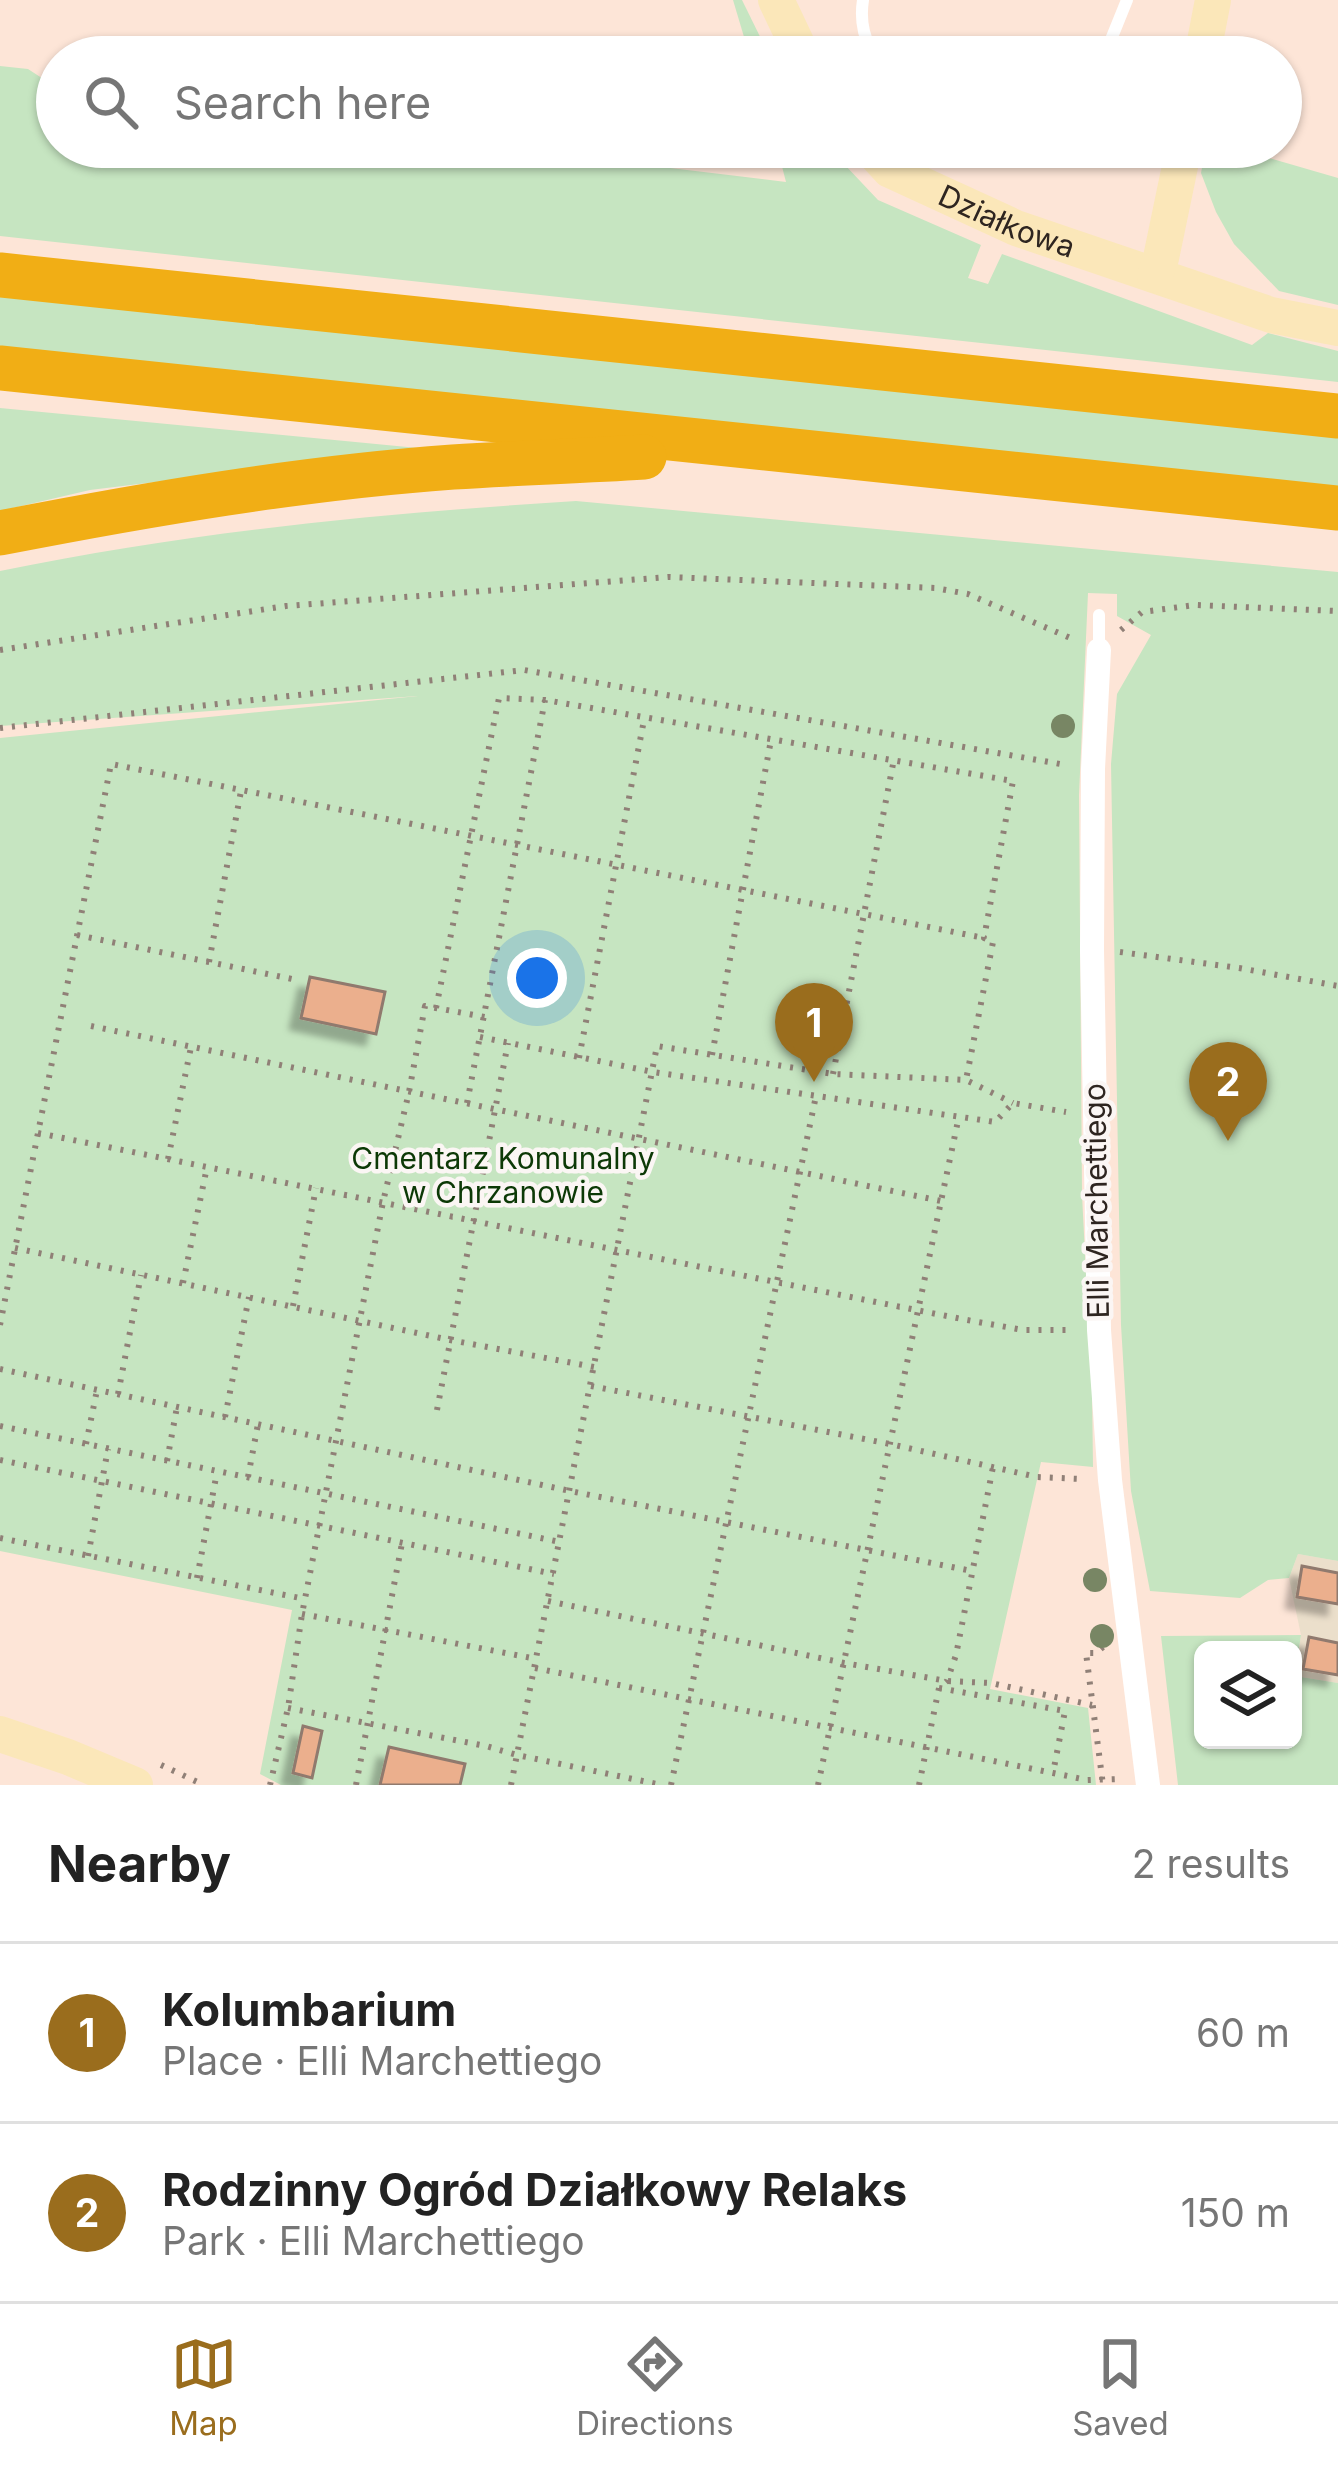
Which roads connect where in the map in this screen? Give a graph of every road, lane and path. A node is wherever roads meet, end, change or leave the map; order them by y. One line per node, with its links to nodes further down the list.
1 (776, 0): 5 (street)
2 (863, 0): 6 (lane)
3 (1126, 0): 7 (lane)
4 (1213, 0): 8 (street)
5 (793, 36)
6 (866, 36)
7 (1112, 36)
8 (1206, 36)
9 (888, 168): 12 (street, Działkowa)
10 (1180, 168): 12 (street)
11 (0, 275): 15 (highway)
12 (1155, 275): 13 (street, Działkowa)
13 (1338, 328)
14 (0, 368): 16 (highway)
15 (1338, 416)
16 (785, 450): 17 (highway); 18 (highway)
17 (1338, 508)
18 (0, 533)
19 (1338, 611): 22 (path)
20 (1099, 615): 22 (lane, Elli Marchettiego)
21 (0, 650): 22 (path)
22 (1099, 650): 28 (street, Elli Marchettiego)
23 (545, 700): 24 (path); 30 (path); 31 (path)
24 (644, 718): 26 (path); 32 (path)
25 (0, 728): 28 (path)
26 (771, 740): 27 (path); 33 (path)
27 (894, 759): 34 (path); 36 (path)
28 (1093, 770): 37 (street, Elli Marchettiego)
29 (241, 790): 30 (path); 35 (path); 38 (path)
30 (471, 837): 31 (path); 41 (path)
31 (517, 847): 32 (path); 42 (path)
32 (616, 864): 33 (path); 48 (path)
33 (741, 889): 34 (path); 47 (path)
34 (865, 914): 36 (path); 50 (path)
35 (77, 935): 38 (path); 59 (path)
36 (984, 938): 51 (path)
37 (1092, 950): 40 (path); 58 (street, Elli Marchettiego)
38 (209, 962): 39 (path)
39 (292, 979)
40 (1338, 986)
41 (436, 1008): 42 (path); 52 (path)
42 (485, 1017): 44 (path)
43 (91, 1026): 46 (path)
44 (480, 1037): 45 (path); 54 (path)
45 (508, 1043): 48 (path); 56 (path)
46 (191, 1047): 52 (path); 61 (path)
47 (712, 1056): 49 (path); 50 (path)
48 (579, 1058): 49 (path)
49 (653, 1072): 53 (path); 60 (path)
50 (833, 1075): 51 (path)
51 (966, 1080): 55 (path)
52 (409, 1093): 54 (path); 66 (path)
53 (816, 1096): 57 (path); 63 (path)
54 (467, 1102): 56 (path)
55 (1013, 1102): 57 (path); 58 (path)
56 (495, 1109): 60 (path); 67 (path)
57 (959, 1116): 65 (path)
58 (1094, 1117): 78 (street, Elli Marchettiego)
59 (38, 1133): 61 (path); 68 (path)
60 (640, 1137): 63 (path); 69 (path)
61 (168, 1159): 62 (path)
62 (207, 1167): 64 (path); 72 (path)
63 (800, 1171): 65 (path); 71 (path)
64 (316, 1188): 66 (path); 74 (path)
65 (941, 1201): 75 (path)
66 (383, 1202): 67 (path); 76 (path)
67 (473, 1223): 69 (path); 79 (path)
68 (15, 1248): 70 (path); 77 (path)
69 (618, 1249): 71 (path); 80 (path)
70 (142, 1275): 72 (path); 84 (path)
71 (777, 1282): 75 (path); 87 (path)
72 (183, 1283): 73 (path)
73 (249, 1297): 74 (path); 88 (path)
74 (293, 1306): 76 (path)
75 (918, 1310): 78 (path); 93 (path)
76 (362, 1321): 79 (path); 91 (path)
77 (0, 1325)
78 (1099, 1330): 100 (street, Elli Marchettiego)
79 (450, 1340): 80 (path); 86 (path)
80 (595, 1367): 82 (path)
81 (0, 1369): 83 (path)
82 (591, 1386): 87 (path); 102 (path)
83 (97, 1390): 84 (path); 92 (path)
84 (118, 1394): 85 (path)
85 (177, 1407): 88 (path); 96 (path)
86 (437, 1410)
87 (748, 1415): 93 (path); 105 (path)
88 (224, 1417): 89 (path)
89 (258, 1424): 91 (path); 99 (path)
90 (0, 1426): 92 (path)
91 (337, 1442): 102 (path); 103 (path)
92 (86, 1444): 94 (path)
93 (890, 1444): 97 (path); 110 (path)
94 (109, 1449): 96 (path); 101 (path)
95 (0, 1460): 101 (path)
96 (166, 1461): 98 (path)
97 (993, 1467): 100 (path); 112 (path)
98 (217, 1472): 99 (path); 104 (path)
99 (248, 1478): 103 (path)
100 (1110, 1480): 134 (street, Elli Marchettiego)
101 (102, 1481): 104 (path); 111 (path)
102 (570, 1491): 105 (path); 108 (path)
103 (327, 1494): 106 (path); 108 (path)
104 (211, 1504): 106 (path); 114 (path)
105 (726, 1521): 110 (path); 119 (path)
106 (320, 1527): 109 (path); 115 (path)
107 (0, 1538): 111 (path)
108 (560, 1542): 113 (path)
109 (402, 1543): 113 (path); 118 (path)
110 (868, 1550): 112 (path); 122 (path)
111 (88, 1556): 114 (path)
112 (972, 1570): 123 (path)
113 (554, 1574): 116 (path)
114 (197, 1577): 115 (path)
115 (305, 1599): 117 (path)
116 (548, 1601): 119 (path); 121 (path)
117 (302, 1613): 118 (path); 127 (path)
118 (386, 1630): 121 (path); 128 (path)
119 (703, 1634): 122 (path); 125 (path)
120 (1109, 1642): 126 (path)
121 (536, 1663): 125 (path); 132 (path)
122 (844, 1663): 123 (path); 129 (path)
123 (947, 1681): 124 (path); 126 (path)
124 (939, 1688): 131 (path); 133 (path)
125 (688, 1701): 129 (path); 141 (path)
126 (1092, 1705): 136 (path)
127 (288, 1708): 128 (path); 138 (path)
128 (368, 1723): 132 (path); 139 (path)
129 (830, 1729): 131 (path); 142 (path)
130 (0, 1734): 137 (street)
131 (927, 1749): 133 (path); 143 (path)
132 (518, 1755): 140 (path); 141 (path)
133 (1053, 1773): 135 (path)
134 (1147, 1781): 136 (path)
135 (1087, 1782): 136 (path)
136 (1103, 1783)
137 (135, 1785)
138 (270, 1785)
139 (356, 1785)
140 (511, 1785)
141 (667, 1785)
142 (818, 1785)
143 (919, 1785)

